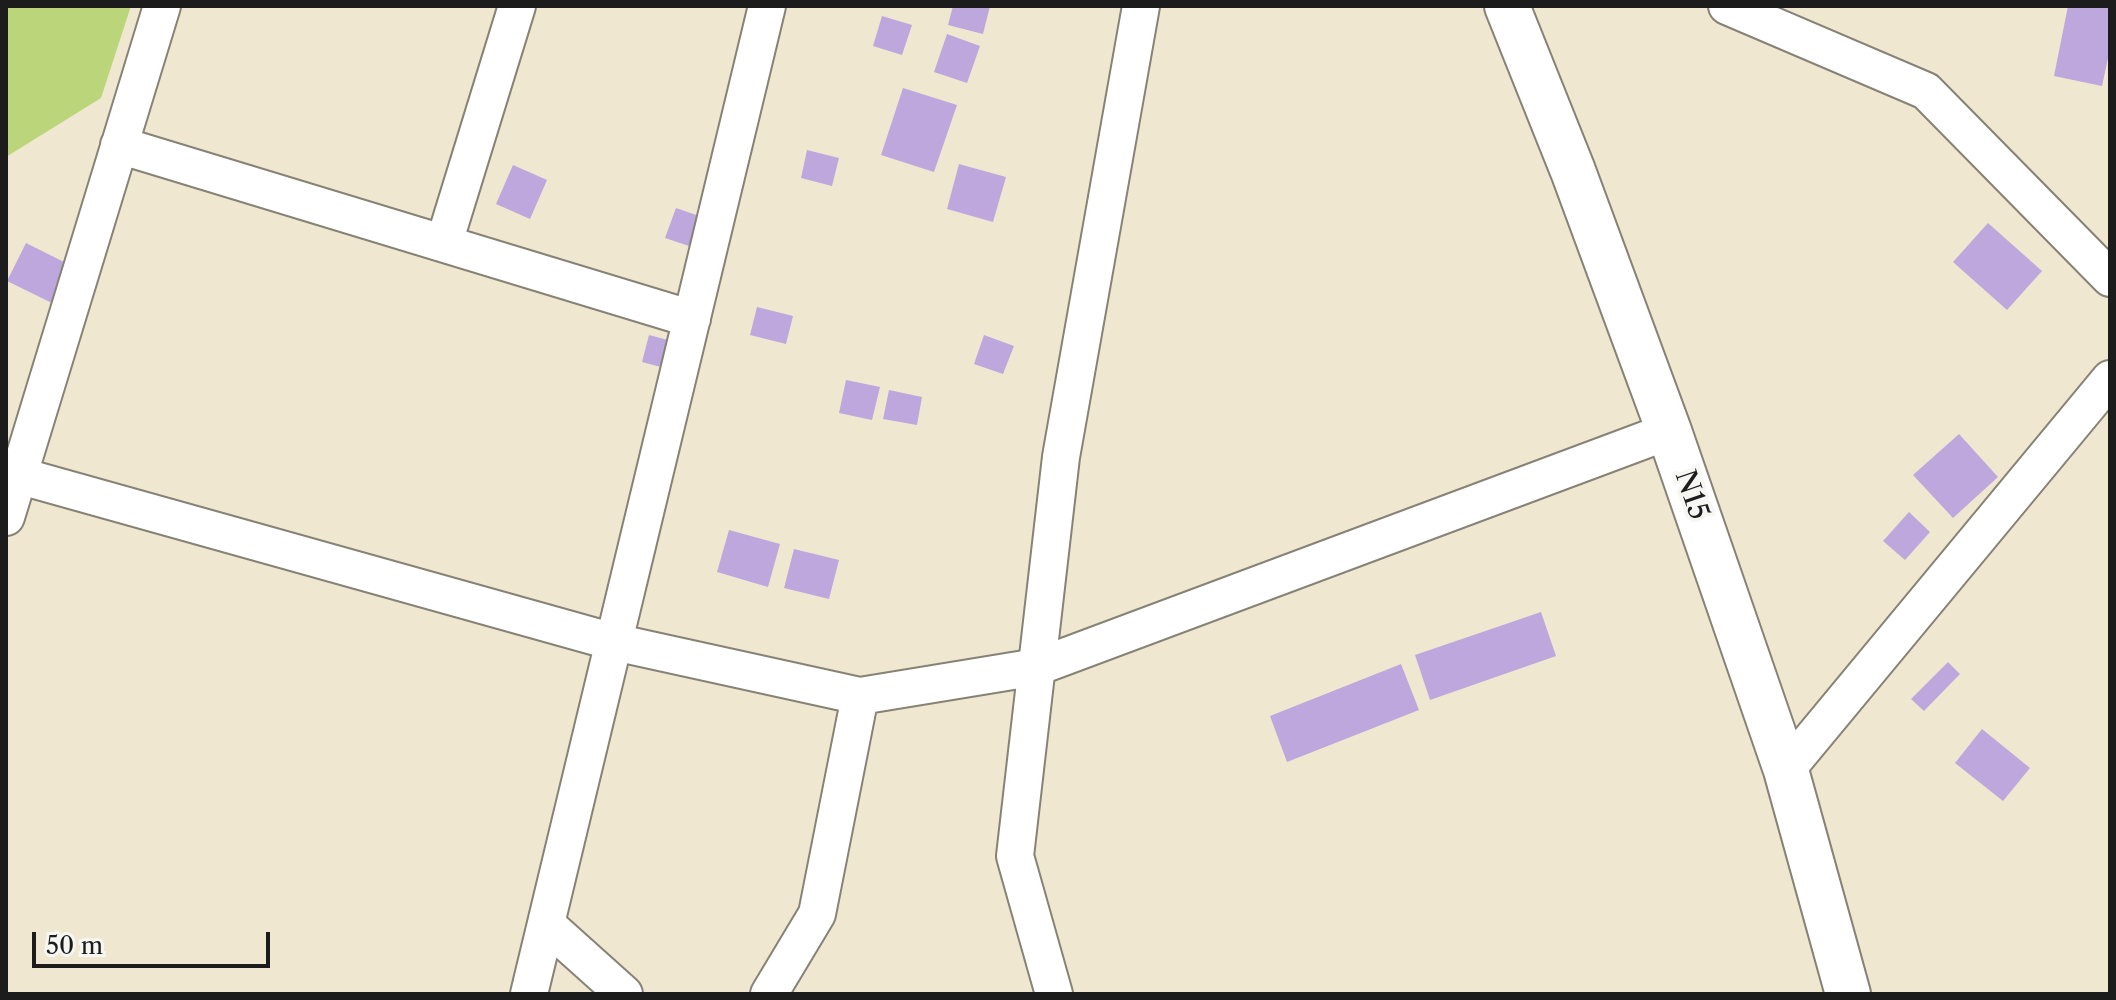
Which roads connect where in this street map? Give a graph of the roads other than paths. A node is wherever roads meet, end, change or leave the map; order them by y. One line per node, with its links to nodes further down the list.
1 (162, 6): 7 (street)
2 (517, 6): 8 (street)
3 (767, 6): 10 (street)
4 (1141, 6): 16 (street)
5 (1507, 6): 12 (main road, N15)
6 (1727, 6): 9 (street)
7 (119, 145): 8 (street); 13 (street)
8 (444, 243): 10 (street)
9 (2110, 278)
10 (692, 319): 15 (street)
11 (2110, 379): 18 (street)
12 (1669, 431): 16 (street); 18 (main road, N15)
13 (17, 475): 14 (street); 15 (street)
14 (6, 517)
15 (614, 642): 17 (street); 19 (street)
16 (1037, 667): 17 (street); 23 (street)
17 (860, 696): 22 (street)
18 (1786, 770): 24 (main road, N15)
19 (546, 924): 20 (street); 21 (street)
20 (529, 994)
21 (624, 994)
22 (769, 994)
23 (1054, 994)
24 (1848, 994)

